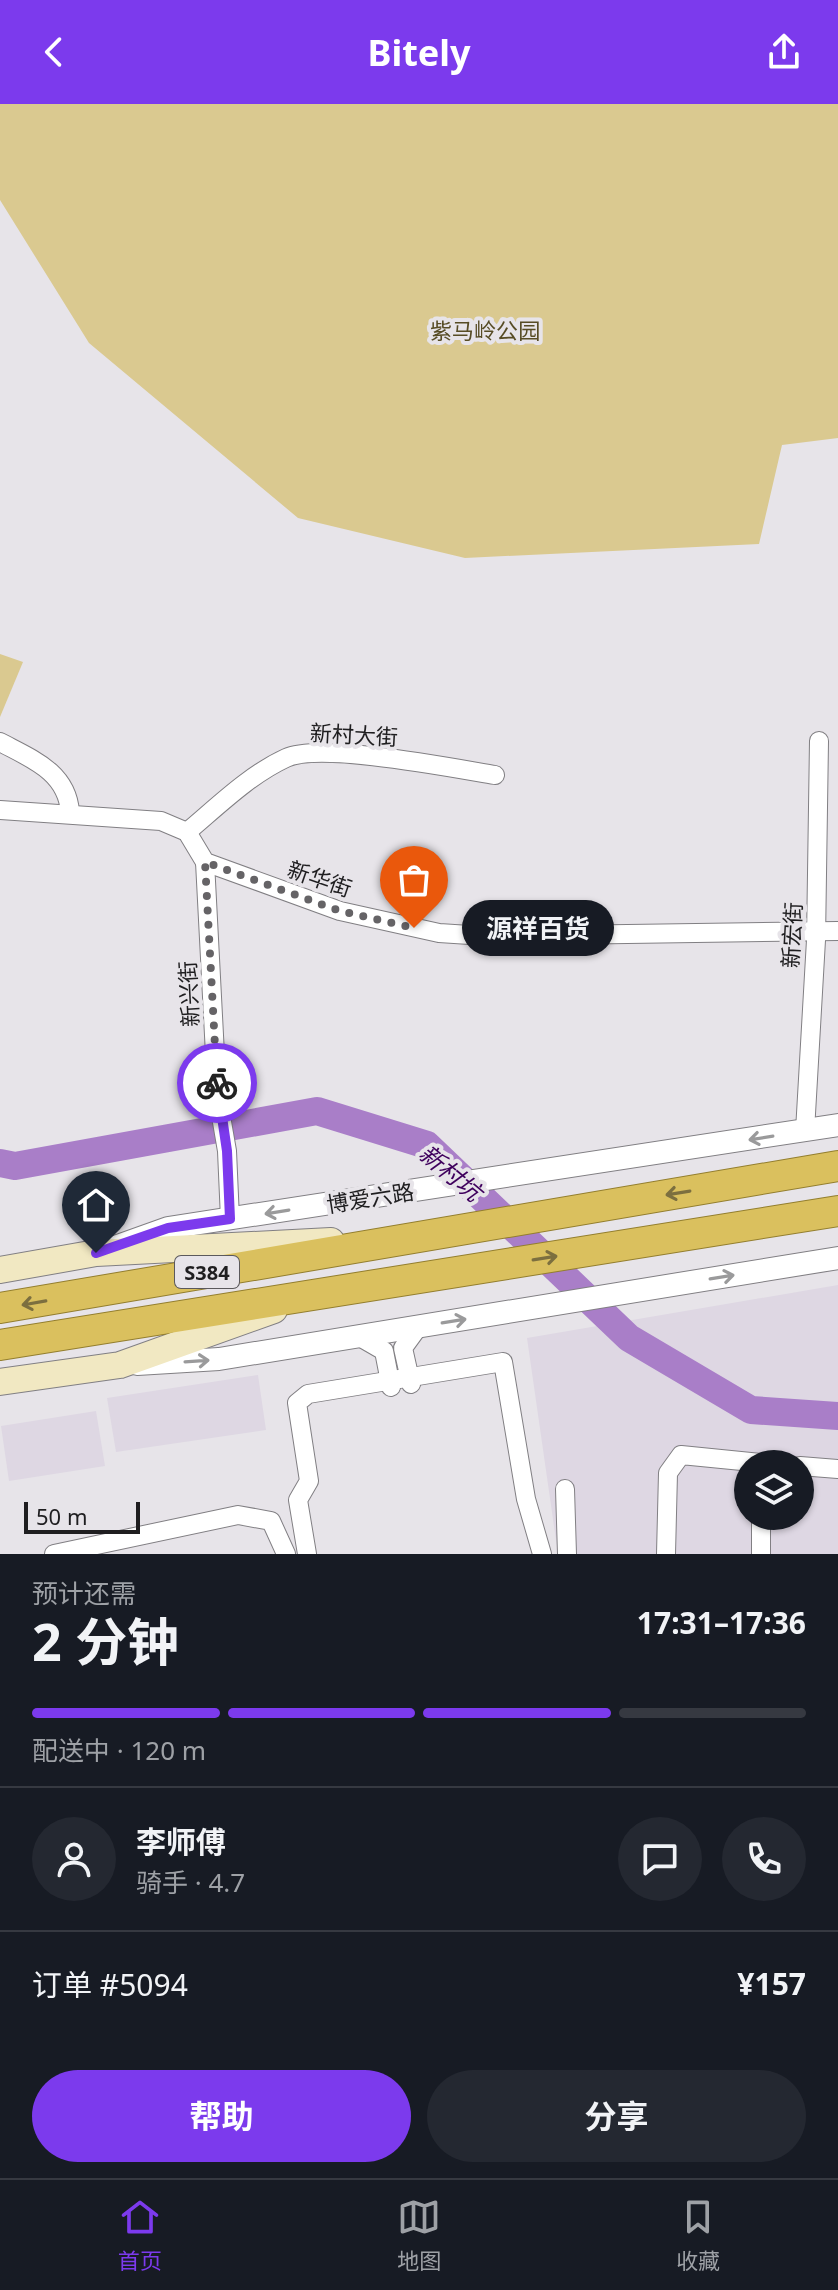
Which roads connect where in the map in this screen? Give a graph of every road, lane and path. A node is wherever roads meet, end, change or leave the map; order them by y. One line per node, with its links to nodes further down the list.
1 (819, 741): 6 (street, 新宏街)
2 (0, 742): 5 (street)
3 (495, 775): 7 (street, 新村大街)
4 (0, 810): 5 (street)
5 (70, 812): 7 (street)
6 (829, 820): 9 (street, 新宏街)
7 (187, 832): 8 (street)
8 (205, 862): 9 (street, 新华街); 15 (street, 新兴街)
9 (817, 931): 10 (street, 新华街); 12 (street, 新宏街)
10 (838, 931)
11 (838, 1125): 12 (street, 博爱六路)
12 (805, 1131): 15 (street, 博爱六路, one-way to 15)
13 (838, 1166): 18 (highway, 博爱六路 / S384, one-way to 18)
14 (838, 1211): 16 (highway, S384)
15 (230, 1219): 19 (street, 博爱六路)
16 (792, 1220): 17 (highway); 22 (highway, S384, one-way to 16)
17 (838, 1229)
18 (414, 1236): 19 (main road); 23 (highway, 博爱六路 / S384, one-way to 23)
19 (96, 1253): 21 (main road, 博爱六路)
20 (838, 1258): 24 (street, one-way to 20)
21 (0, 1270)
22 (319, 1293): 26 (highway, S384); 27 (main road)
23 (0, 1308)
24 (419, 1326): 25 (street); 28 (street)
25 (358, 1336): 27 (street, one-way to 25); 30 (street)
26 (0, 1345)
27 (120, 1365): 29 (main road)
28 (410, 1381): 30 (street); 39 (street); 40 (street)
29 (0, 1382)
30 (390, 1384): 38 (street)
31 (734, 1460): 42 (street)
32 (814, 1467): 33 (street)
33 (838, 1469)
34 (565, 1489): 41 (street)
35 (761, 1530): 43 (street)
36 (54, 1554): 37 (street)
37 (286, 1554)
38 (310, 1554)
39 (535, 1554)
40 (542, 1554)
41 (567, 1554)
42 (666, 1554)
43 (761, 1554)

